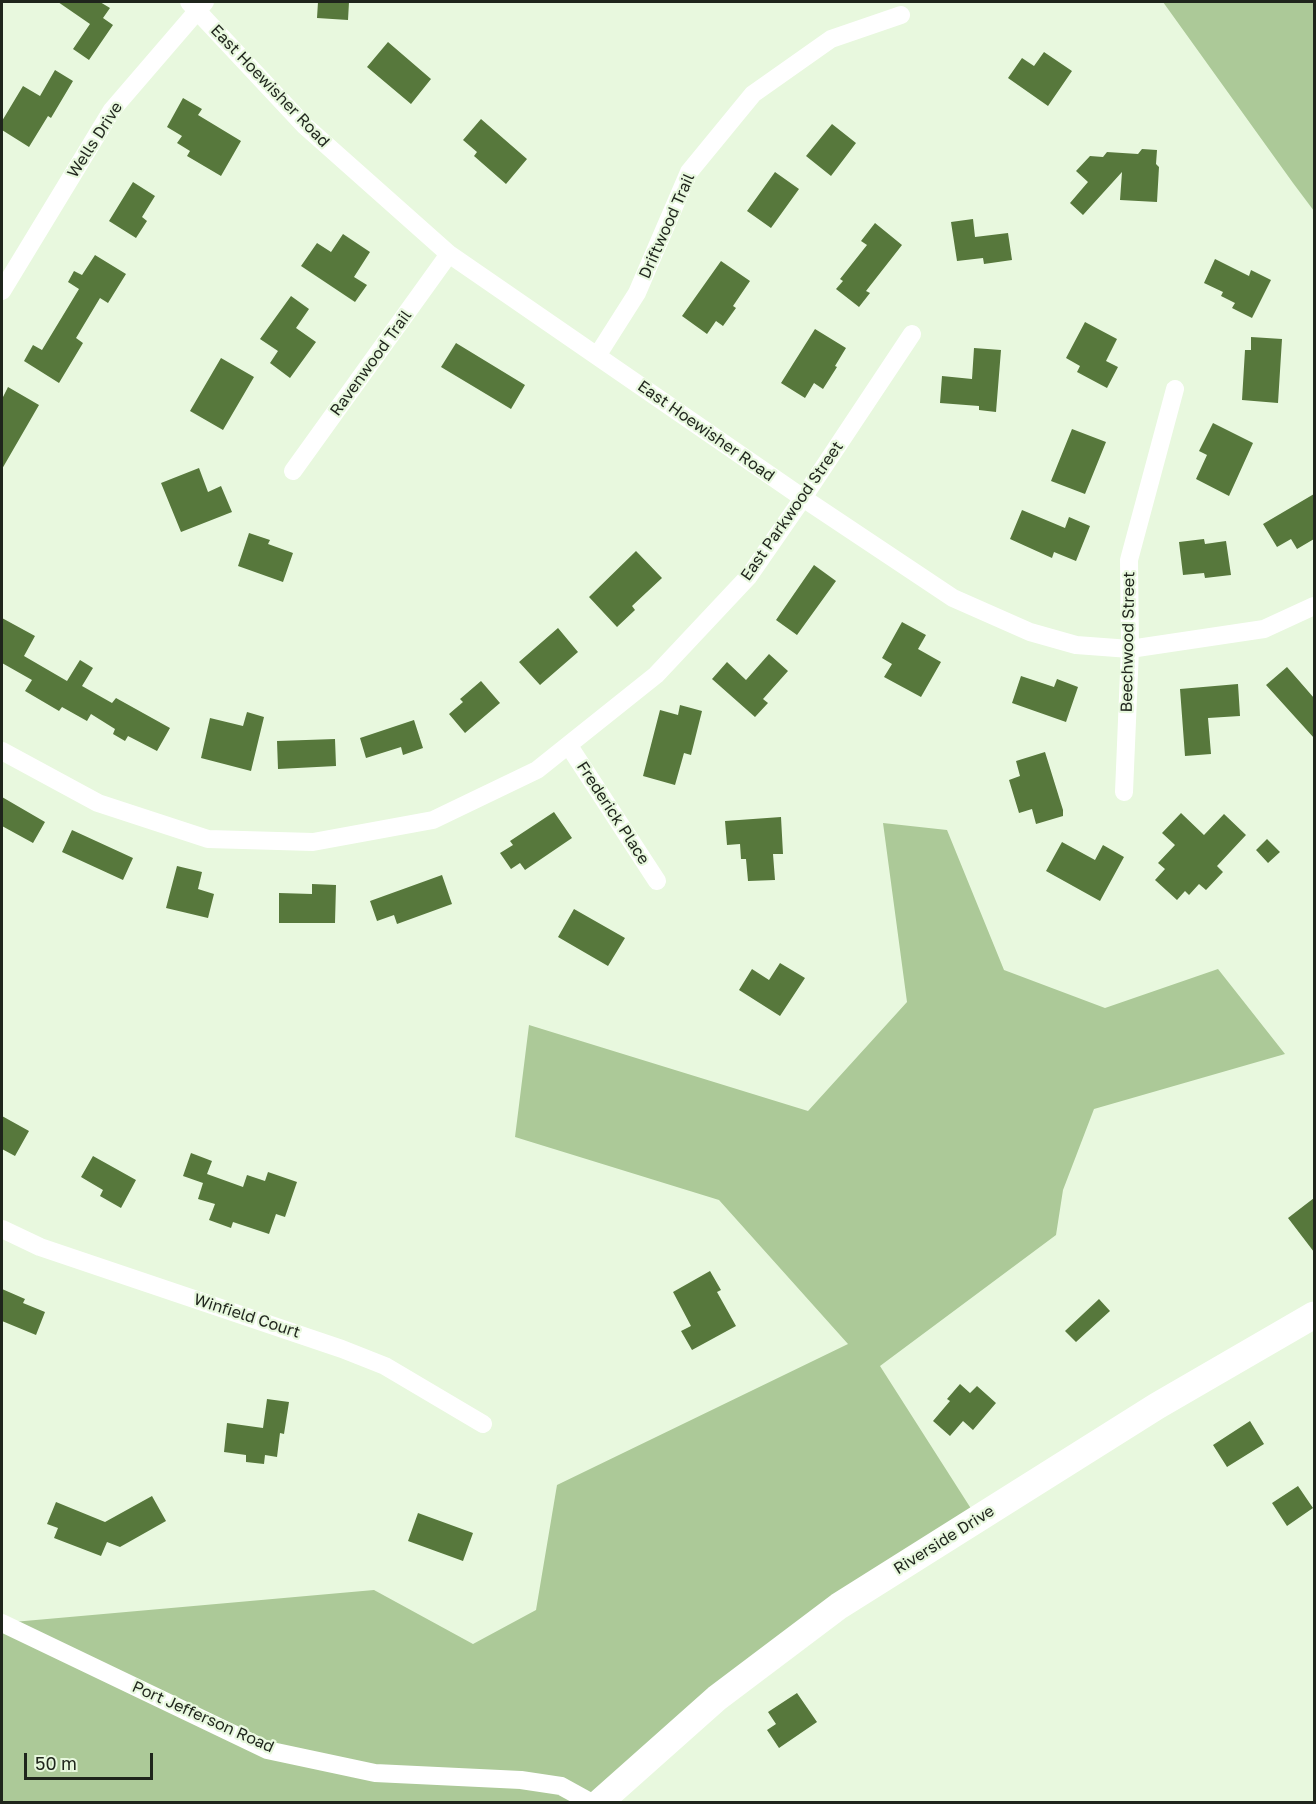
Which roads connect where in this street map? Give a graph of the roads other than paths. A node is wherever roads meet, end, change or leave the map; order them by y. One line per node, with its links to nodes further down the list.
1 (197, 4): 3 (street, East Hoewisher Road); 4 (street, Wells Drive)
2 (901, 15): 6 (street, Driftwood Trail)
3 (449, 254): 6 (street, East Hoewisher Road); 8 (street, Ravenwood Trail)
4 (2, 291)
5 (912, 334): 9 (street, East Parkwood Street)
6 (597, 356): 9 (street, East Hoewisher Road)
7 (1175, 389): 11 (street, Beechwood Street)
8 (293, 471)
9 (803, 498): 11 (street, East Hoewisher Road); 12 (street, East Parkwood Street)
10 (1314, 606): 11 (street, East Hoewisher Road)
11 (1130, 649): 14 (street, Beechwood Street)
12 (569, 746): 13 (street, East Parkwood Street); 15 (street, Frederick Place)
13 (2, 751)
14 (1124, 792)
15 (657, 881)
16 (2, 1229): 18 (street, Winfield Court)
17 (1314, 1315): 21 (main road, Riverside Drive)
18 (483, 1424)
19 (2, 1623): 20 (street, Port Jefferson Road)
20 (590, 1803)
21 (600, 1803)

